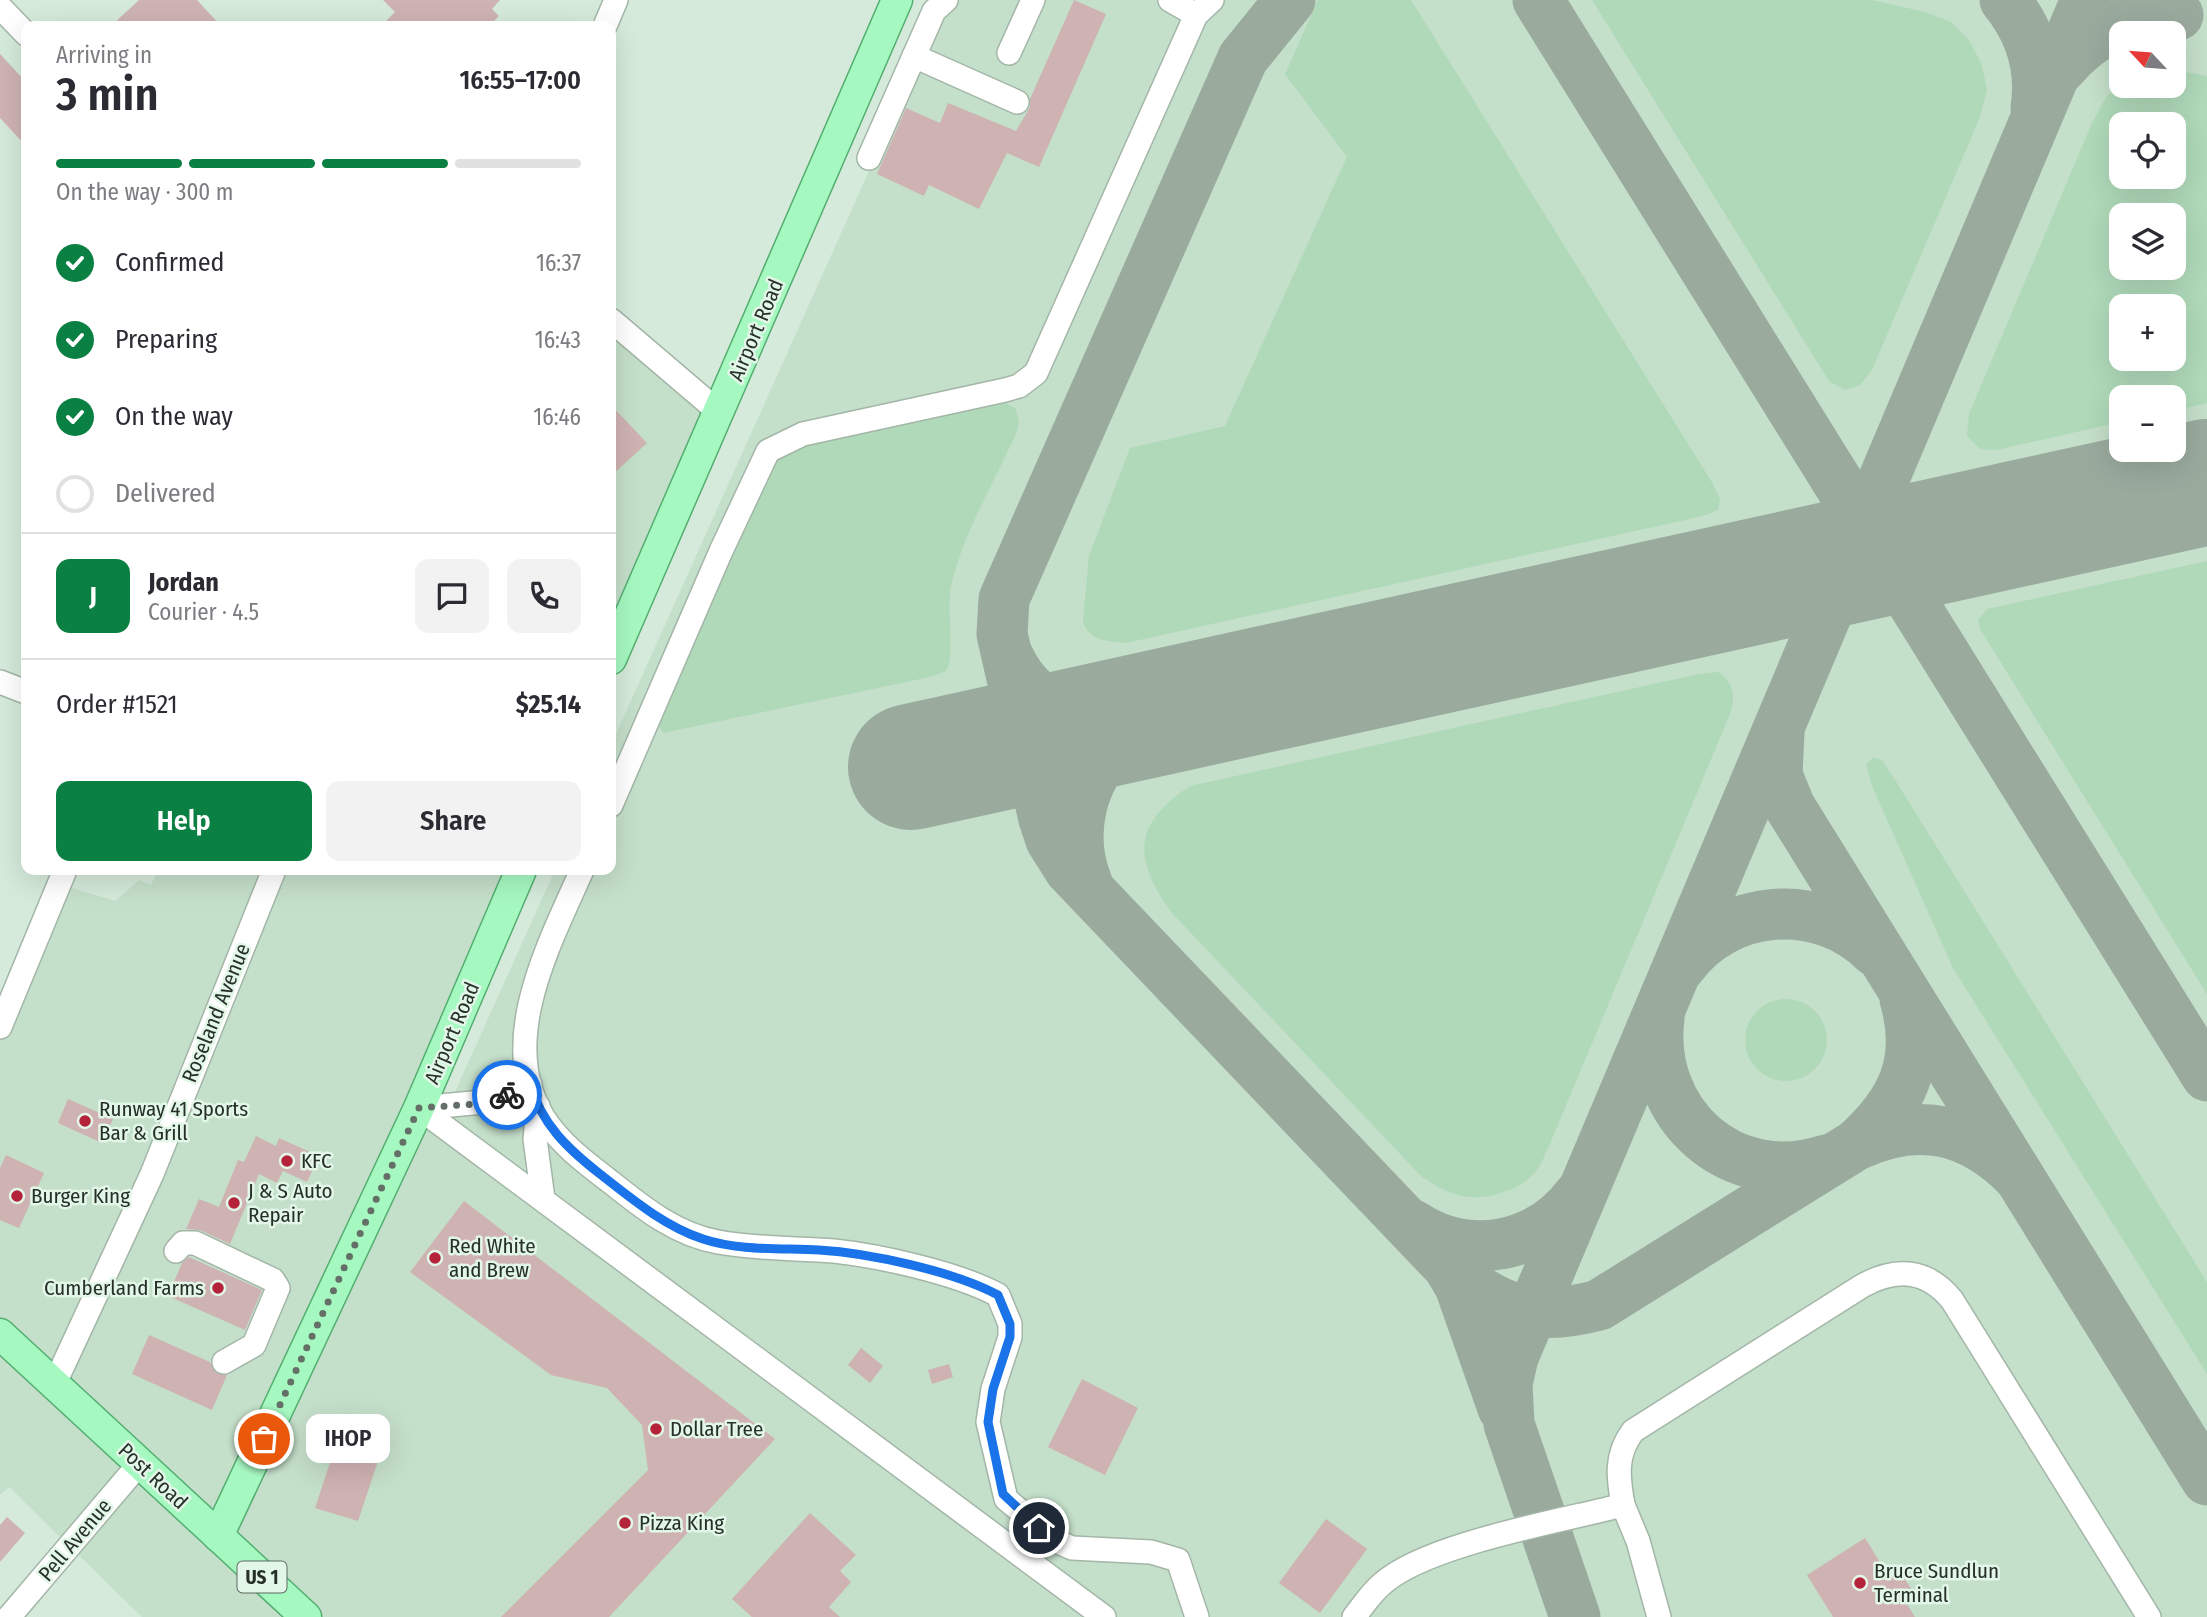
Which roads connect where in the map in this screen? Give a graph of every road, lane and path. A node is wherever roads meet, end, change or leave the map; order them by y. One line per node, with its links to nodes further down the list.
1 (616, 0): 8 (street)
2 (897, 0): 15 (main road, Airport Road)
3 (946, 0): 11 (street)
4 (1033, 0): 10 (street)
5 (1170, 0): 7 (street)
6 (0, 7): 9 (street)
7 (1204, 8): 19 (street)
8 (607, 21)
9 (21, 29)
10 (1009, 53)
11 (914, 56): 12 (street); 13 (street)
12 (1017, 102)
13 (869, 159)
14 (616, 324): 15 (street)
15 (720, 413): 16 (main road, Airport Road)
16 (616, 638)
17 (0, 682): 18 (street)
18 (21, 690)
19 (616, 793)
20 (63, 875): 24 (street)
21 (272, 875): 32 (street, Roseland Avenue)
22 (519, 875): 27 (main road, Airport Road)
23 (580, 875): 25 (street)
24 (0, 1027)
25 (530, 1083): 26 (street); 27 (street)
26 (538, 1106): 28 (street); 39 (street)
27 (419, 1108): 28 (street); 35 (main road, Airport Road)
28 (543, 1199): 38 (street)
29 (176, 1251): 31 (street)
30 (0, 1334): 32 (main road, Post Road / US 1)
31 (224, 1362)
32 (54, 1385): 33 (main road, Post Road / US 1)
33 (141, 1463): 35 (main road, Post Road / US 1); 37 (street, Pell Avenue)
34 (1623, 1506): 40 (street); 41 (street); 42 (street)
35 (218, 1536): 36 (main road, Post Road / US 1)
36 (292, 1612)
37 (9, 1617)
38 (1104, 1617)
39 (1197, 1617)
40 (1354, 1617)
41 (1658, 1617)
42 (2149, 1617)

